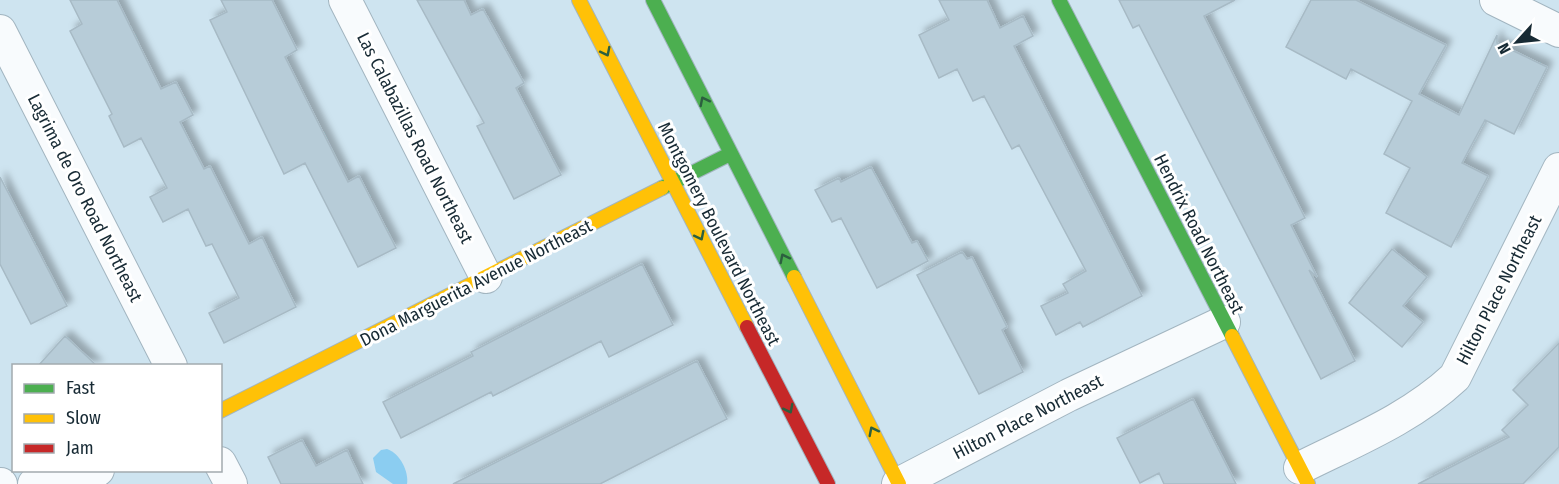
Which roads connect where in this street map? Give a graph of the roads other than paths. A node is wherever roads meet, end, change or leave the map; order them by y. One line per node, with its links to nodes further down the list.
1 (345, 0): 11 (street, Las Calabazillas Road Northeast)
2 (579, 0): 10 (street, Montgomery Boulevard Northeast, one-way to 10)
3 (654, 0): 8 (street, one-way to 3)
4 (1059, 0): 12 (street, Hendrix Road Northeast)
5 (1496, 0): 7 (street)
6 (0, 31): 13 (street, Lagrima de Oro Road Northeast)
7 (1559, 31)
8 (730, 154): 10 (street, Dona Marguerita Avenue Northeast); 21 (street, one-way to 8)
9 (1559, 170): 17 (street, Hilton Place Northeast)
10 (673, 184): 11 (street, Dona Marguerita Avenue Northeast); 20 (street, Montgomery Boulevard Northeast, one-way to 20)
11 (486, 277): 14 (street, Dona Marguerita Avenue Northeast)
12 (1224, 322): 17 (street, Hendrix Road Northeast); 21 (street, Hilton Place Northeast)
13 (170, 364)
14 (222, 410)
15 (222, 467): 19 (street)
16 (96, 472): 18 (street)
17 (1304, 476)
18 (34, 484)
19 (231, 484)
20 (828, 484)
21 (899, 484)

